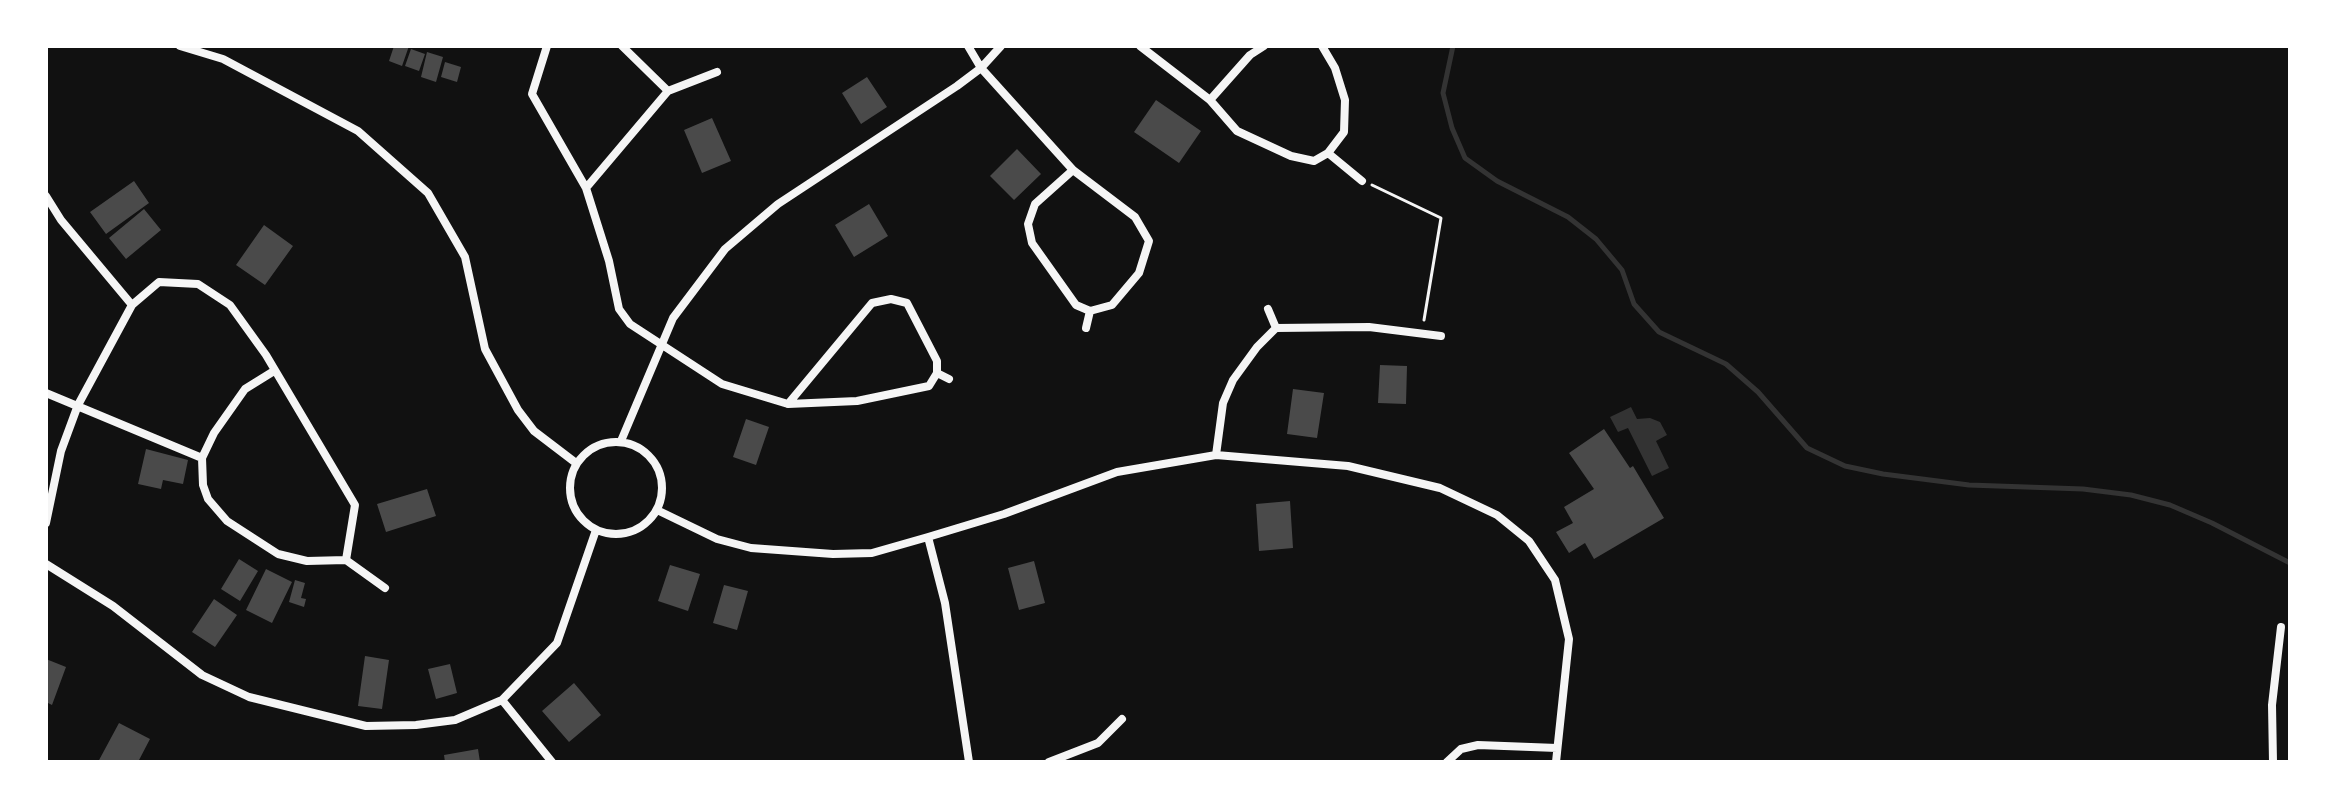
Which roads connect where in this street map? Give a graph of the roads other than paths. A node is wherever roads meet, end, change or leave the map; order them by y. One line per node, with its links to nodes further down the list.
1 (180, 46): 34 (street)
2 (547, 46): 16 (street)
3 (622, 46): 11 (street)
4 (968, 46): 9 (street)
5 (1001, 46): 9 (street)
6 (1140, 46): 12 (street)
7 (1264, 46): 12 (street)
8 (1322, 46): 13 (street)
9 (981, 68): 14 (street); 24 (street)
10 (717, 72): 11 (street)
11 (668, 91): 16 (street)
12 (1210, 100): 13 (street)
13 (1328, 153): 15 (street)
14 (1073, 170): 20 (street); 20 (street)
15 (1362, 181)
16 (586, 188): 24 (street)
17 (46, 196): 18 (street)
18 (132, 305): 25 (street); 30 (street)
19 (1268, 309): 22 (street)
20 (1090, 311): 21 (street)
21 (1086, 328)
22 (1276, 328): 23 (street); 32 (street)
23 (1441, 336)
24 (661, 342): 29 (street); 31 (street)
25 (274, 371): 33 (street); 39 (street)
26 (937, 373): 27 (street); 29 (street); 29 (street)
27 (949, 379)
28 (46, 393): 30 (street)
29 (788, 404)
30 (78, 405): 33 (street); 36 (street)
31 (621, 441): 34 (street); 35 (street)
32 (1216, 455): 38 (street); 45 (street)
33 (202, 458): 39 (street)
34 (576, 463): 37 (street)
35 (657, 510): 37 (street); 38 (street)
36 (46, 523)
37 (596, 530): 43 (street)
38 (928, 537): 47 (street)
39 (346, 560): 41 (street)
40 (46, 564): 43 (street)
41 (385, 588)
42 (2281, 627): 51 (street)
43 (502, 700): 46 (street)
44 (1122, 719): 48 (street)
45 (1557, 748): 49 (street); 50 (street)
46 (552, 762)
47 (970, 762)
48 (1049, 762)
49 (1447, 762)
50 (1556, 762)
51 (2273, 762)

